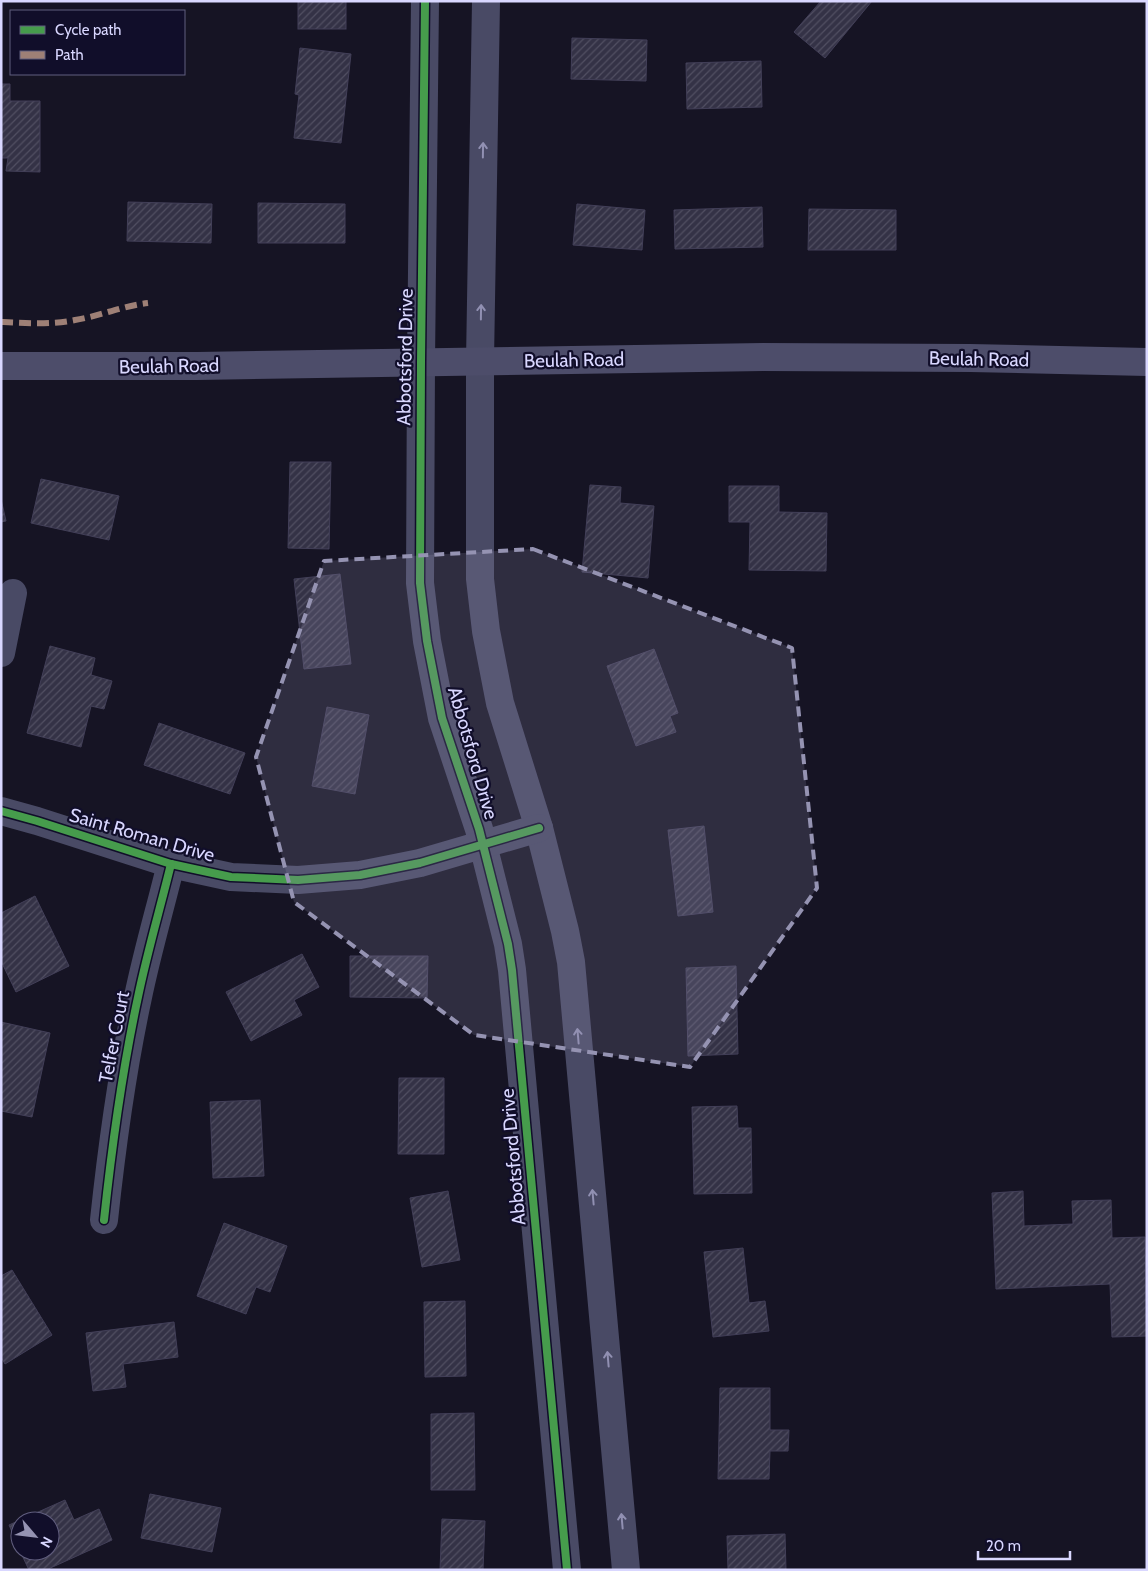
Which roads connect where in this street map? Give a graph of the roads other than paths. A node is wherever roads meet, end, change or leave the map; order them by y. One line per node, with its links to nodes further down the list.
1 (425, 1): 4 (street, Abbotsford Drive)
2 (486, 1): 3 (street, one-way to 2)
3 (480, 361): 4 (main road, Beulah Road); 5 (main road, Beulah Road); 10 (street)
4 (421, 362): 6 (main road, Beulah Road); 11 (street, Abbotsford Drive)
5 (1147, 362)
6 (1, 366)
7 (13, 594): 8 (street)
8 (1, 653)
9 (1, 811): 12 (street, Saint Roman Drive)
10 (539, 828): 11 (street, Saint Roman Drive); 15 (street, one-way to 10)
11 (482, 845): 12 (street, Saint Roman Drive); 14 (street, Abbotsford Drive)
12 (171, 864): 13 (street, Telfer Court)
13 (104, 1220)
14 (567, 1570)
15 (626, 1570)

